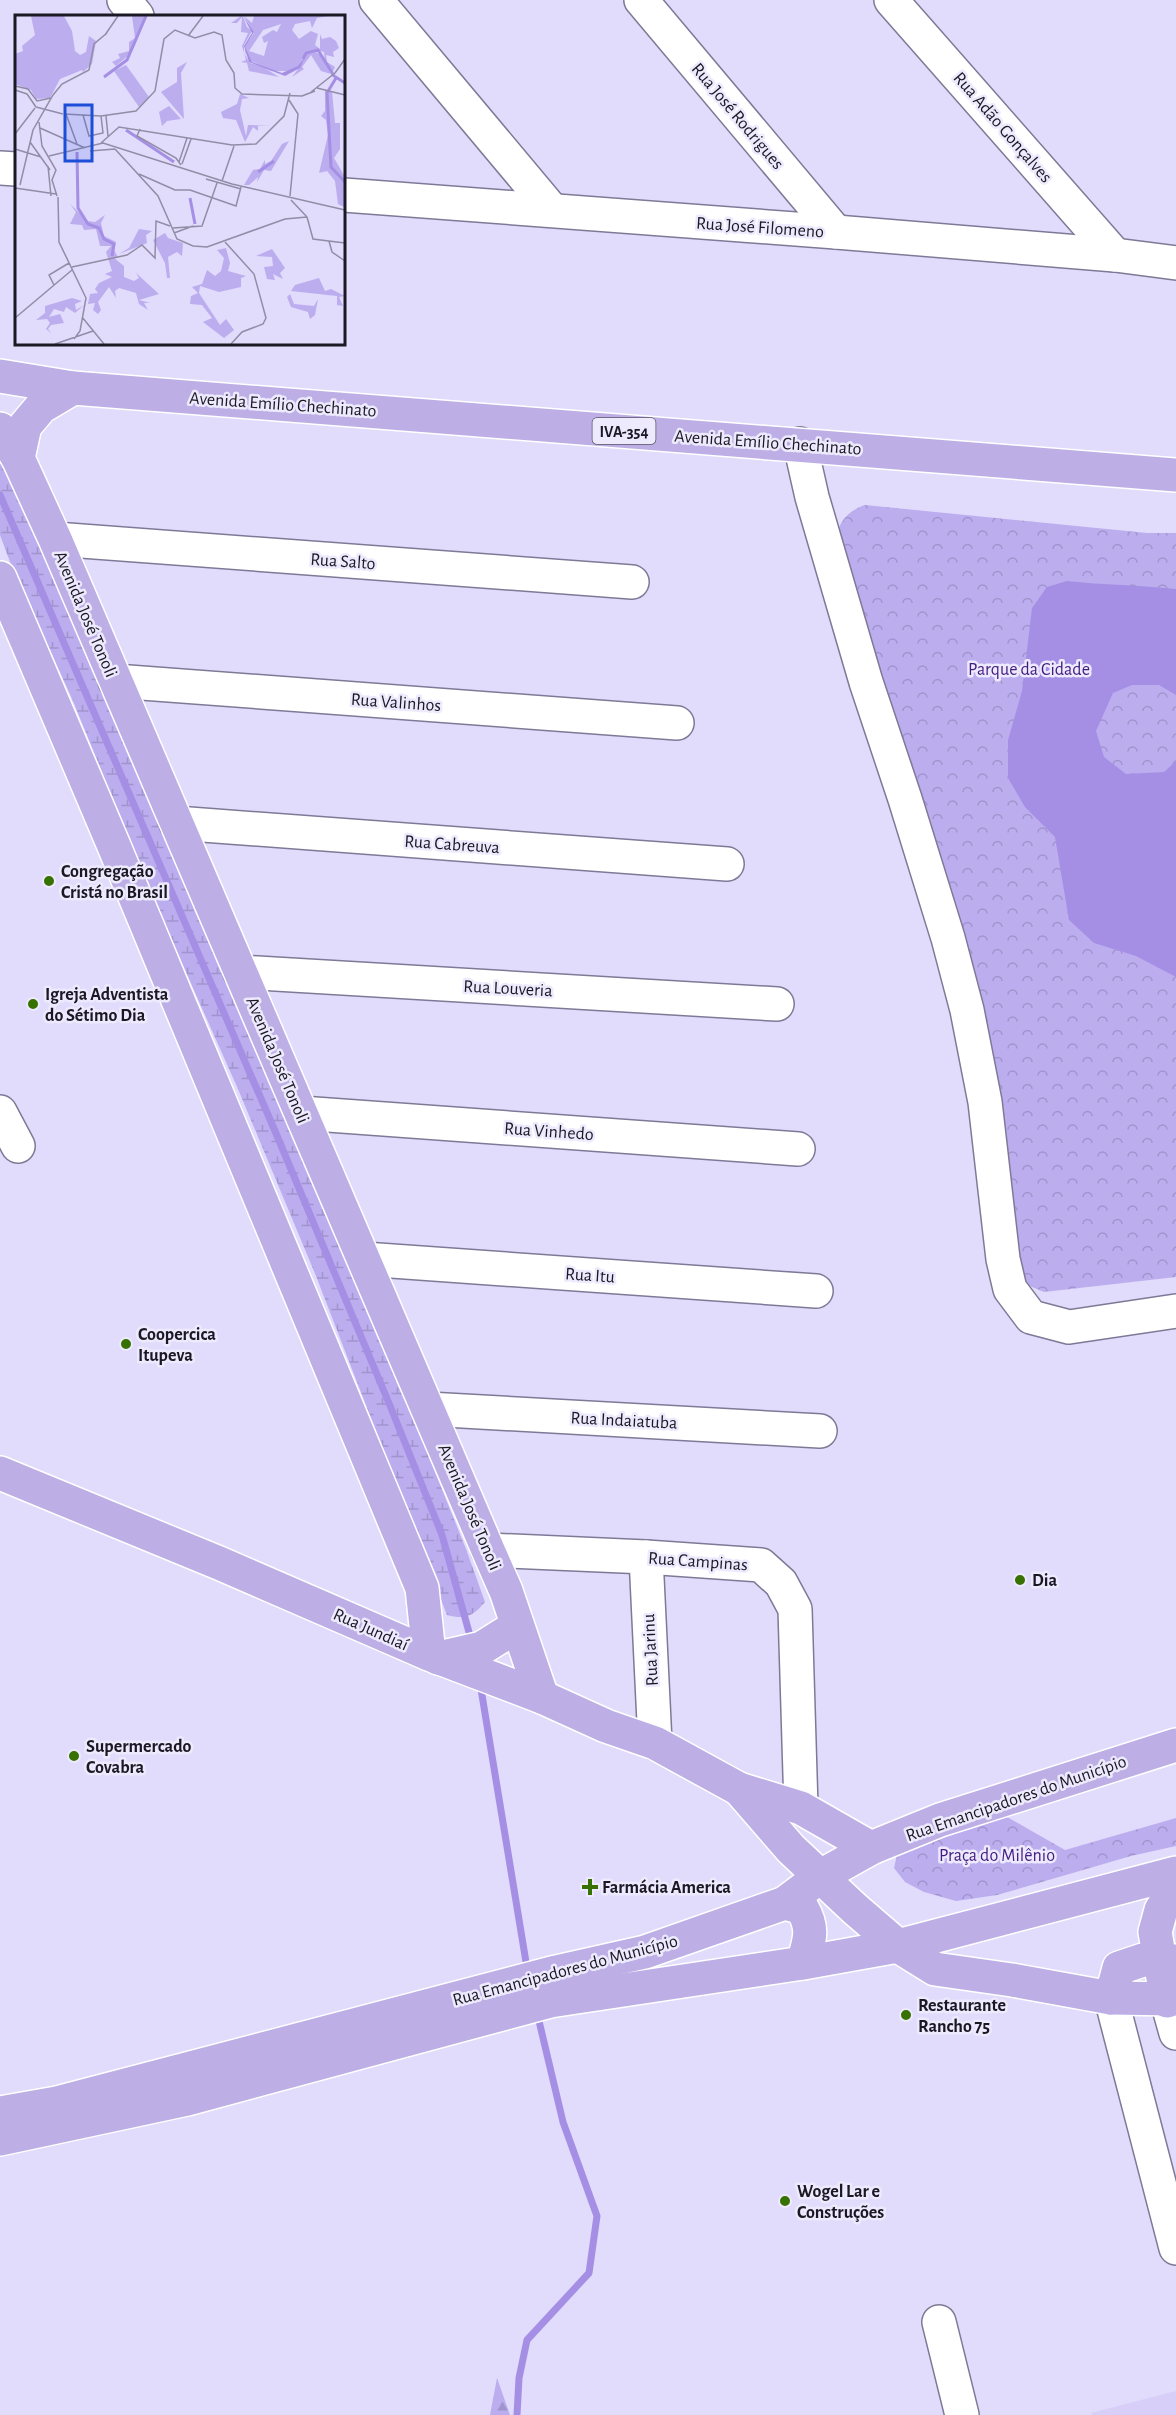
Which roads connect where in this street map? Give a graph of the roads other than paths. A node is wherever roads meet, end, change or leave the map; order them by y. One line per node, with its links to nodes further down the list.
1 (124, 0): 5 (street)
2 (376, 0): 7 (street)
3 (641, 0): 8 (street, Rua José Rodrigues)
4 (891, 0): 9 (street, Rua Adão Gonçalves)
5 (136, 15)
6 (345, 195): 7 (street, Rua José Filomeno)
7 (552, 210): 8 (street, Rua José Filomeno)
8 (836, 232): 9 (street, Rua José Filomeno)
9 (1115, 255): 10 (street, Rua José Filomeno)
10 (1176, 263)
11 (0, 376): 12 (main road, Avenida Emílio Chechinato / IVA-354)
12 (73, 388): 13 (main road, Avenida Emílio Chechinato / IVA-354); 15 (main road, Avenida Emílio Chechinato / IVA-354); 16 (main road)
13 (0, 400)
14 (0, 429): 16 (main road, Avenida José Tonoli)
15 (800, 444): 17 (main road, Avenida Emílio Chechinato / IVA-354); 33 (street)
16 (18, 458): 18 (main road, Avenida José Tonoli)
17 (1176, 475)
18 (55, 539): 20 (street, Rua Salto); 21 (main road, Avenida José Tonoli)
19 (0, 578): 40 (main road)
20 (632, 582)
21 (116, 681): 22 (street, Rua Valinhos); 23 (main road, Avenida José Tonoli)
22 (677, 723)
23 (176, 823): 24 (street, Rua Cabreuva); 25 (main road, Avenida José Tonoli)
24 (727, 864)
25 (240, 972): 26 (street, Rua Louveria); 28 (main road, Avenida José Tonoli)
26 (777, 1004)
27 (0, 1112): 29 (street)
28 (301, 1113): 30 (street, Rua Vinhedo); 31 (main road, Avenida José Tonoli)
29 (9, 1145)
30 (798, 1149)
31 (364, 1260): 32 (street, Rua Itu); 34 (main road, Avenida José Tonoli)
32 (816, 1291)
33 (1176, 1311)
34 (428, 1409): 35 (street, Rua Indaiatuba); 37 (main road, Avenida José Tonoli)
35 (820, 1431)
36 (0, 1473): 40 (main road, Rua Jundiaí)
37 (488, 1550): 38 (street, Rua Campinas); 39 (main road, Avenida José Tonoli)
38 (646, 1557): 42 (street, Rua Jarinu); 45 (street, Rua Campinas)
39 (518, 1626): 40 (main road); 41 (main road, Avenida José Tonoli)
40 (458, 1659): 41 (main road, Rua Jundiaí)
41 (542, 1697): 42 (main road, Rua Jundiaí)
42 (655, 1743): 44 (main road, Rua Jundiaí)
43 (1176, 1744): 46 (main road, Rua Emancipadores do Município)
44 (739, 1789): 45 (main road, Rua Jundiaí); 48 (main road, Rua Jundiaí)
45 (801, 1808): 46 (main road, Rua Jundiaí)
46 (871, 1848): 48 (main road, Rua Emancipadores do Município)
47 (1176, 1873): 51 (main road, Rua Emancipadores do Município)
48 (821, 1876): 50 (main road, Rua Emancipadores do Município); 51 (main road, Rua Jundiaí)
49 (1176, 1887): 53 (main road)
50 (785, 1903): 52 (main road, Rua Emancipadores do Município); 54 (main road)
51 (898, 1946): 54 (main road, Rua Emancipadores do Município); 56 (main road, Rua Jundiaí)
52 (645, 1952): 55 (main road); 59 (main road, Rua Emancipadores do Município)
53 (1168, 1961): 56 (main road); 57 (main road)
54 (803, 1963): 55 (main road, Rua Emancipadores do Município)
55 (612, 1990): 60 (main road, Rua Emancipadores do Município)
56 (1111, 1998): 57 (main road, Rua Jundiaí); 61 (street)
57 (1172, 2000): 58 (street)
58 (1176, 2033)
59 (0, 2113)
60 (0, 2139)
61 (1176, 2248)
62 (939, 2322): 63 (street)
63 (962, 2415)

